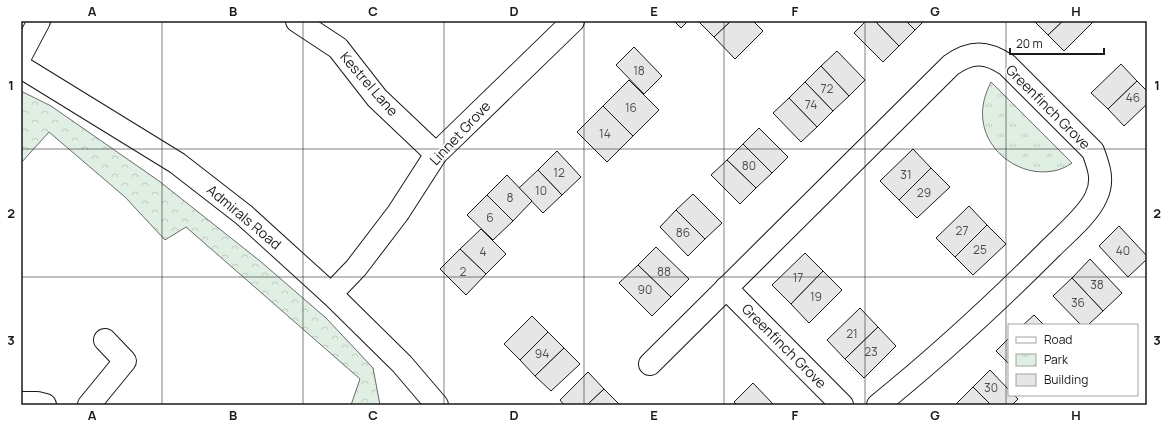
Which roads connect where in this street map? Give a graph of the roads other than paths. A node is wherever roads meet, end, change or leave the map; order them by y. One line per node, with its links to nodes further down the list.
1 (39, 21): 4 (street)
2 (297, 21): 6 (street, Kestrel Lane)
3 (573, 21): 6 (street, Linnet Grove)
4 (21, 54)
5 (21, 67): 8 (street, Admirals Road)
6 (436, 154): 8 (street, Linnet Grove)
7 (726, 288): 10 (street, Greenfinch Grove); 15 (street, Greenfinch Grove); 16 (street, Greenfinch Grove)
8 (331, 294): 14 (street, Admirals Road)
9 (105, 340): 13 (street)
10 (650, 364)
11 (21, 403): 12 (street)
12 (45, 405)
13 (89, 405)
14 (437, 405)
15 (842, 405)
16 (878, 405)

